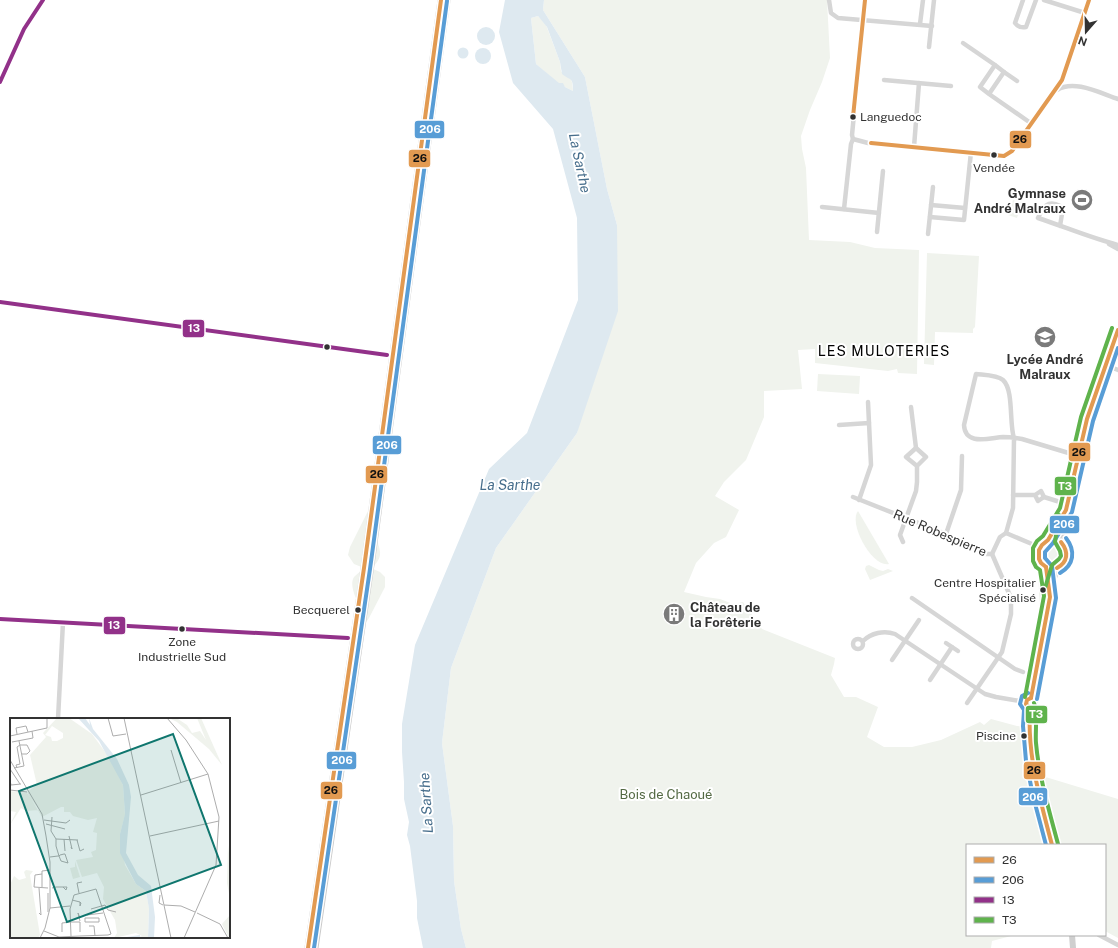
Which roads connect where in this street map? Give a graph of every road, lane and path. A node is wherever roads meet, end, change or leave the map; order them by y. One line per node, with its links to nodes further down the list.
1 (43, 0): 22 (street)
2 (441, 0): 76 (main road)
3 (447, 0): 76 (main road)
4 (829, 0): 13 (street)
5 (865, 0): 13 (street)
6 (923, 0): 14 (street)
7 (934, 0): 15 (street)
8 (1022, 0): 9 (street)
9 (1036, 0)
10 (1044, 0): 12 (street)
11 (1089, 0): 12 (street)
12 (1084, 13): 25 (street)
13 (863, 20): 14 (street); 29 (street)
14 (920, 24): 15 (street)
15 (932, 26): 17 (street)
16 (963, 43): 18 (street)
17 (929, 47)
18 (995, 65): 19 (street); 26 (street)
19 (1004, 72): 21 (street); 26 (street)
20 (884, 80): 23 (street)
21 (1017, 81)
22 (0, 82)
23 (919, 83): 24 (street); 30 (street)
24 (951, 86)
25 (1054, 91): 27 (street); 28 (street)
26 (989, 94): 28 (street)
27 (1118, 99)
28 (1032, 124): 31 (street)
29 (853, 139): 30 (street); 37 (street)
30 (914, 147): 31 (street)
31 (970, 152): 36 (street)
32 (883, 171): 38 (street)
33 (933, 187): 34 (street)
34 (931, 205): 36 (street); 39 (street)
35 (822, 207): 37 (street)
36 (965, 208): 39 (street)
37 (844, 209): 38 (street)
38 (878, 212): 41 (street)
39 (930, 217): 42 (street)
40 (1060, 226): 40 (street); 43 (street)
41 (877, 232)
42 (928, 234)
43 (1104, 242): 44 (street); 45 (street)
44 (1118, 245)
45 (1118, 249)
46 (0, 302): 48 (street)
47 (1118, 330): 49 (street)
48 (387, 355)
49 (1105, 365): 50 (street); 66 (street)
50 (1118, 370)
51 (868, 402): 53 (street)
52 (911, 407): 56 (street)
53 (869, 423): 54 (street); 64 (street)
54 (839, 425)
55 (1014, 438): 55 (street); 57 (street); 60 (street)
56 (916, 448): 59 (street); 59 (street)
57 (1072, 454)
58 (962, 456): 69 (street)
59 (917, 466): 67 (street)
60 (1013, 495): 61 (street); 68 (street)
61 (1035, 495): 63 (street); 63 (street)
62 (853, 497): 64 (street, Rue Robespierre)
63 (1044, 497): 65 (street)
64 (860, 500): 67 (street, Rue Robespierre)
65 (1060, 502)
66 (1066, 510): 70 (street); 72 (street)
67 (906, 518): 69 (street, Rue Robespierre); 71 (street)
68 (1006, 533): 73 (street); 74 (street)
69 (946, 534): 74 (street, Rue Robespierre)
70 (1048, 540): 72 (street); 73 (street)
71 (903, 542)
72 (1061, 542): 77 (street)
73 (1039, 550): 75 (street)
74 (992, 554): 89 (street, Rue Robespierre)
75 (1046, 567): 77 (street); 78 (street)
76 (367, 568): 102 (main road); 103 (main road)
77 (1057, 568): 78 (street)
78 (1050, 592): 95 (street)
79 (912, 598): 89 (street)
80 (0, 619): 82 (street)
81 (919, 620): 85 (street)
82 (63, 622): 83 (street); 97 (street)
83 (348, 638)
84 (863, 641): 85 (street)
85 (905, 641): 90 (street); 91 (street)
86 (946, 643): 87 (street)
87 (952, 647): 88 (street); 91 (street)
88 (958, 652)
89 (998, 657): 92 (street); 94 (street, Rue Robespierre)
90 (892, 660)
91 (941, 664): 93 (street); 94 (street)
92 (1023, 672)
93 (930, 680)
94 (977, 689): 95 (street); 96 (street, Rue Robespierre)
95 (1028, 700): 98 (street)
96 (967, 703)
97 (58, 718)
98 (1052, 844)
99 (1072, 936): 104 (street)
100 (1100, 936): 101 (street)
101 (1118, 945)
102 (308, 948)
103 (315, 948)
104 (1072, 948)

